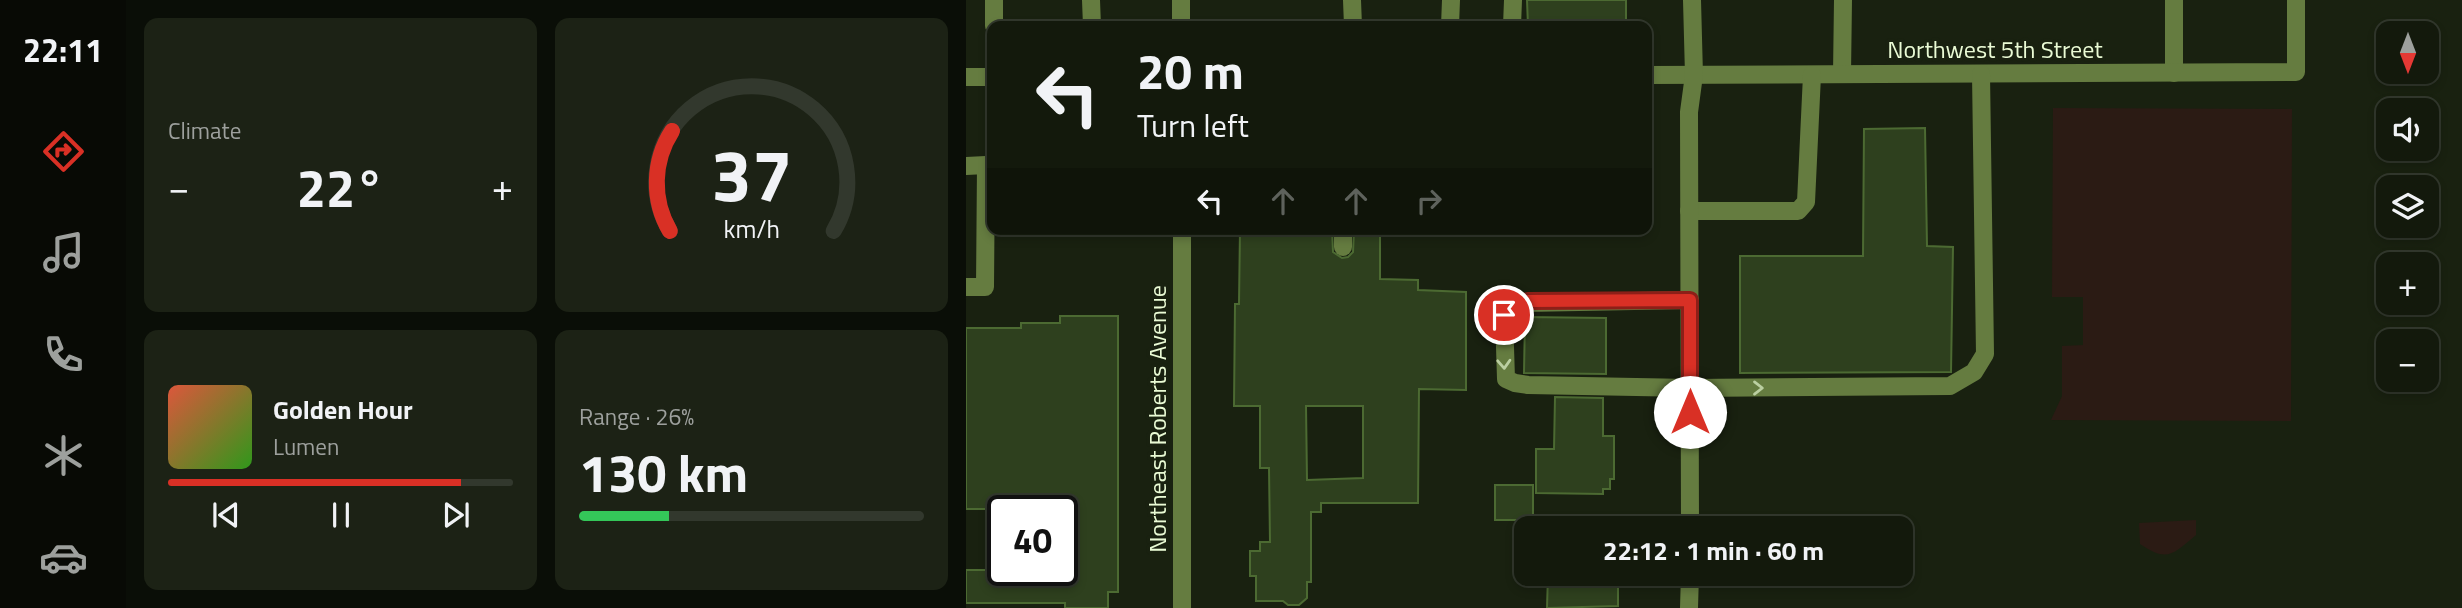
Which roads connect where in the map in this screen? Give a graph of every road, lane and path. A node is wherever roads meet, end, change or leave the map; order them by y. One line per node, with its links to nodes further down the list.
1 (994, 0): 11 (street)
2 (1091, 0): 12 (street)
3 (1181, 0): 13 (street)
4 (1352, 0): 14 (street)
5 (1451, 0): 15 (street)
6 (1513, 0): 16 (street)
7 (1692, 0): 21 (street)
8 (1843, 0): 18 (street)
9 (2174, 0): 17 (street)
10 (2296, 0): 17 (street, Northwest 5th Street)
11 (994, 21)
12 (1092, 21)
13 (1181, 21)
14 (1353, 21)
15 (1450, 21)
16 (1512, 21)
17 (2174, 73): 19 (street, Northwest 5th Street)
18 (1842, 74): 19 (street, Northwest 5th Street); 22 (street, Northwest 5th Street)
19 (1981, 74): 30 (street, one-way to 19)
20 (1652, 75): 21 (street, Northwest 5th Street)
21 (1694, 75): 22 (street, Northwest 5th Street); 26 (street)
22 (1812, 75): 26 (street)
23 (966, 76): 24 (street)
24 (987, 76)
25 (966, 166): 28 (street)
26 (1689, 212): 29 (street)
27 (1182, 235): 33 (street, Northeast Roberts Avenue)
28 (966, 287)
29 (1690, 300): 30 (street); 30 (street, one-way to 30)
30 (1690, 388): 31 (street)
31 (1690, 516)
32 (1690, 586): 34 (street)
33 (1182, 608)
34 (1689, 608)

